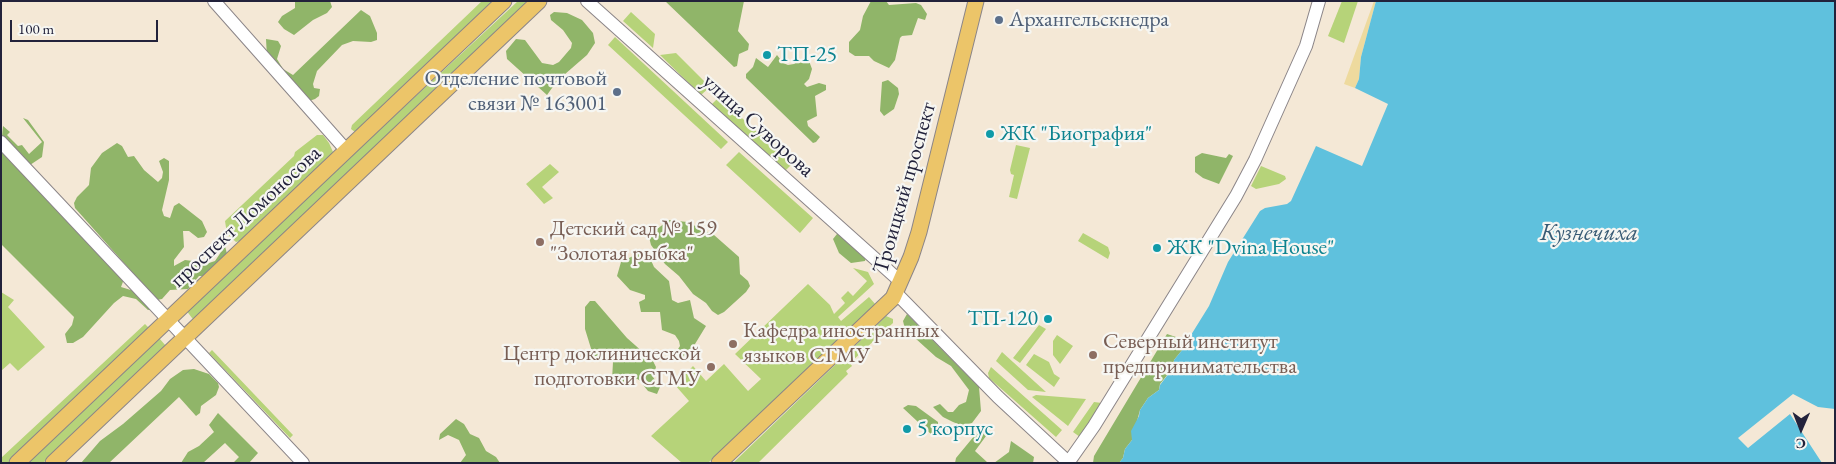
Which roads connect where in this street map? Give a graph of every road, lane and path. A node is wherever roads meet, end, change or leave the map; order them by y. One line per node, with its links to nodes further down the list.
1 (214, 1): 8 (street)
2 (504, 1): 8 (main road, проспект Ломоносова)
3 (539, 1): 11 (main road, проспект Ломоносова)
4 (587, 1): 9 (street, улица Суворова)
5 (976, 1): 9 (main road, Троицкий проспект)
6 (1320, 1): 12 (street)
7 (1, 142): 10 (street)
8 (347, 151): 10 (main road, проспект Ломоносова)
9 (898, 288): 12 (street, улица Суворова); 16 (main road, Троицкий проспект)
10 (168, 320): 11 (street); 13 (main road, проспект Ломоносова)
11 (186, 338): 14 (main road, проспект Ломоносова); 15 (street)
12 (1068, 462)
13 (17, 463)
14 (53, 463)
15 (303, 463)
16 (719, 463)

